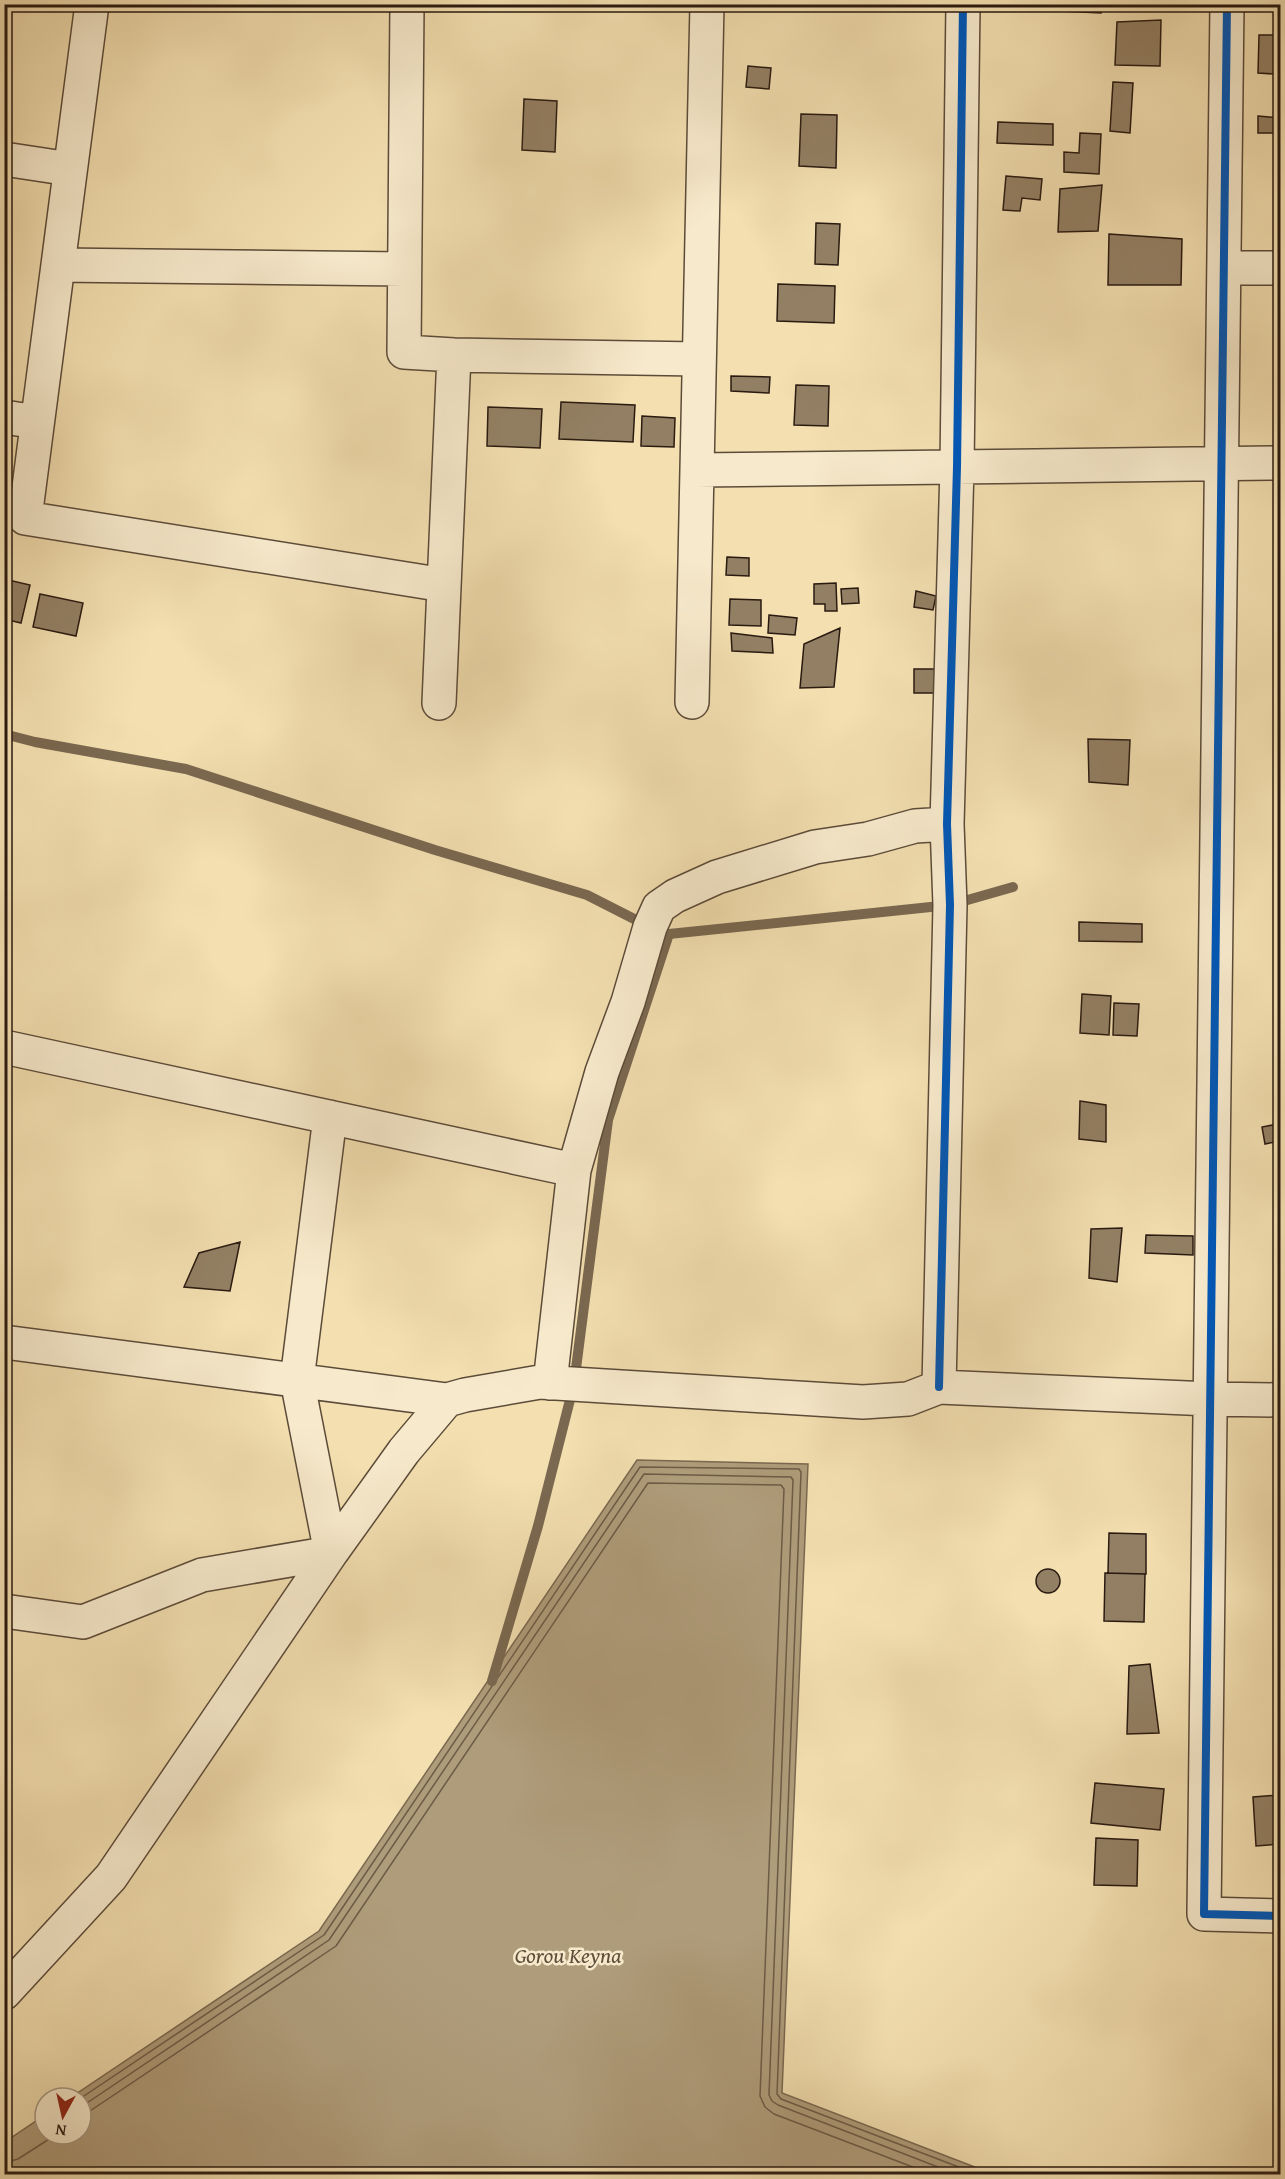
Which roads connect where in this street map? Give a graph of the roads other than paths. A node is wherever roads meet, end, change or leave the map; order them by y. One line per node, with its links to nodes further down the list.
1 (92, 4): 7 (street)
2 (407, 4): 11 (street)
3 (707, 4): 13 (street)
4 (963, 4): 18 (street)
5 (1227, 4): 9 (street)
6 (4, 159): 7 (street)
7 (70, 169): 8 (street)
8 (58, 265): 11 (street); 15 (street)
9 (1224, 268): 10 (street); 17 (street)
10 (1281, 268)
11 (404, 269): 12 (street)
12 (454, 355): 13 (street); 20 (street)
13 (699, 359): 19 (street)
14 (4, 417): 15 (street)
15 (37, 422): 20 (street)
16 (1281, 463): 17 (street)
17 (1222, 464): 18 (street); 31 (street)
18 (957, 467): 19 (street); 23 (street)
19 (697, 470): 21 (street)
20 (444, 585): 22 (street)
21 (692, 702)
22 (439, 703)
23 (946, 824): 26 (street); 30 (street)
24 (4, 1047): 25 (street)
25 (330, 1117): 26 (street); 28 (street)
26 (574, 1170): 29 (street)
27 (4, 1342): 28 (street)
28 (297, 1380): 32 (street); 34 (street)
29 (550, 1383): 30 (street); 32 (street)
30 (939, 1387): 31 (street)
31 (1210, 1399): 33 (street); 36 (street)
32 (447, 1400): 34 (street)
33 (1281, 1400)
34 (331, 1553): 35 (street); 37 (street)
35 (4, 1611)
36 (1281, 1916)
37 (4, 1993)

